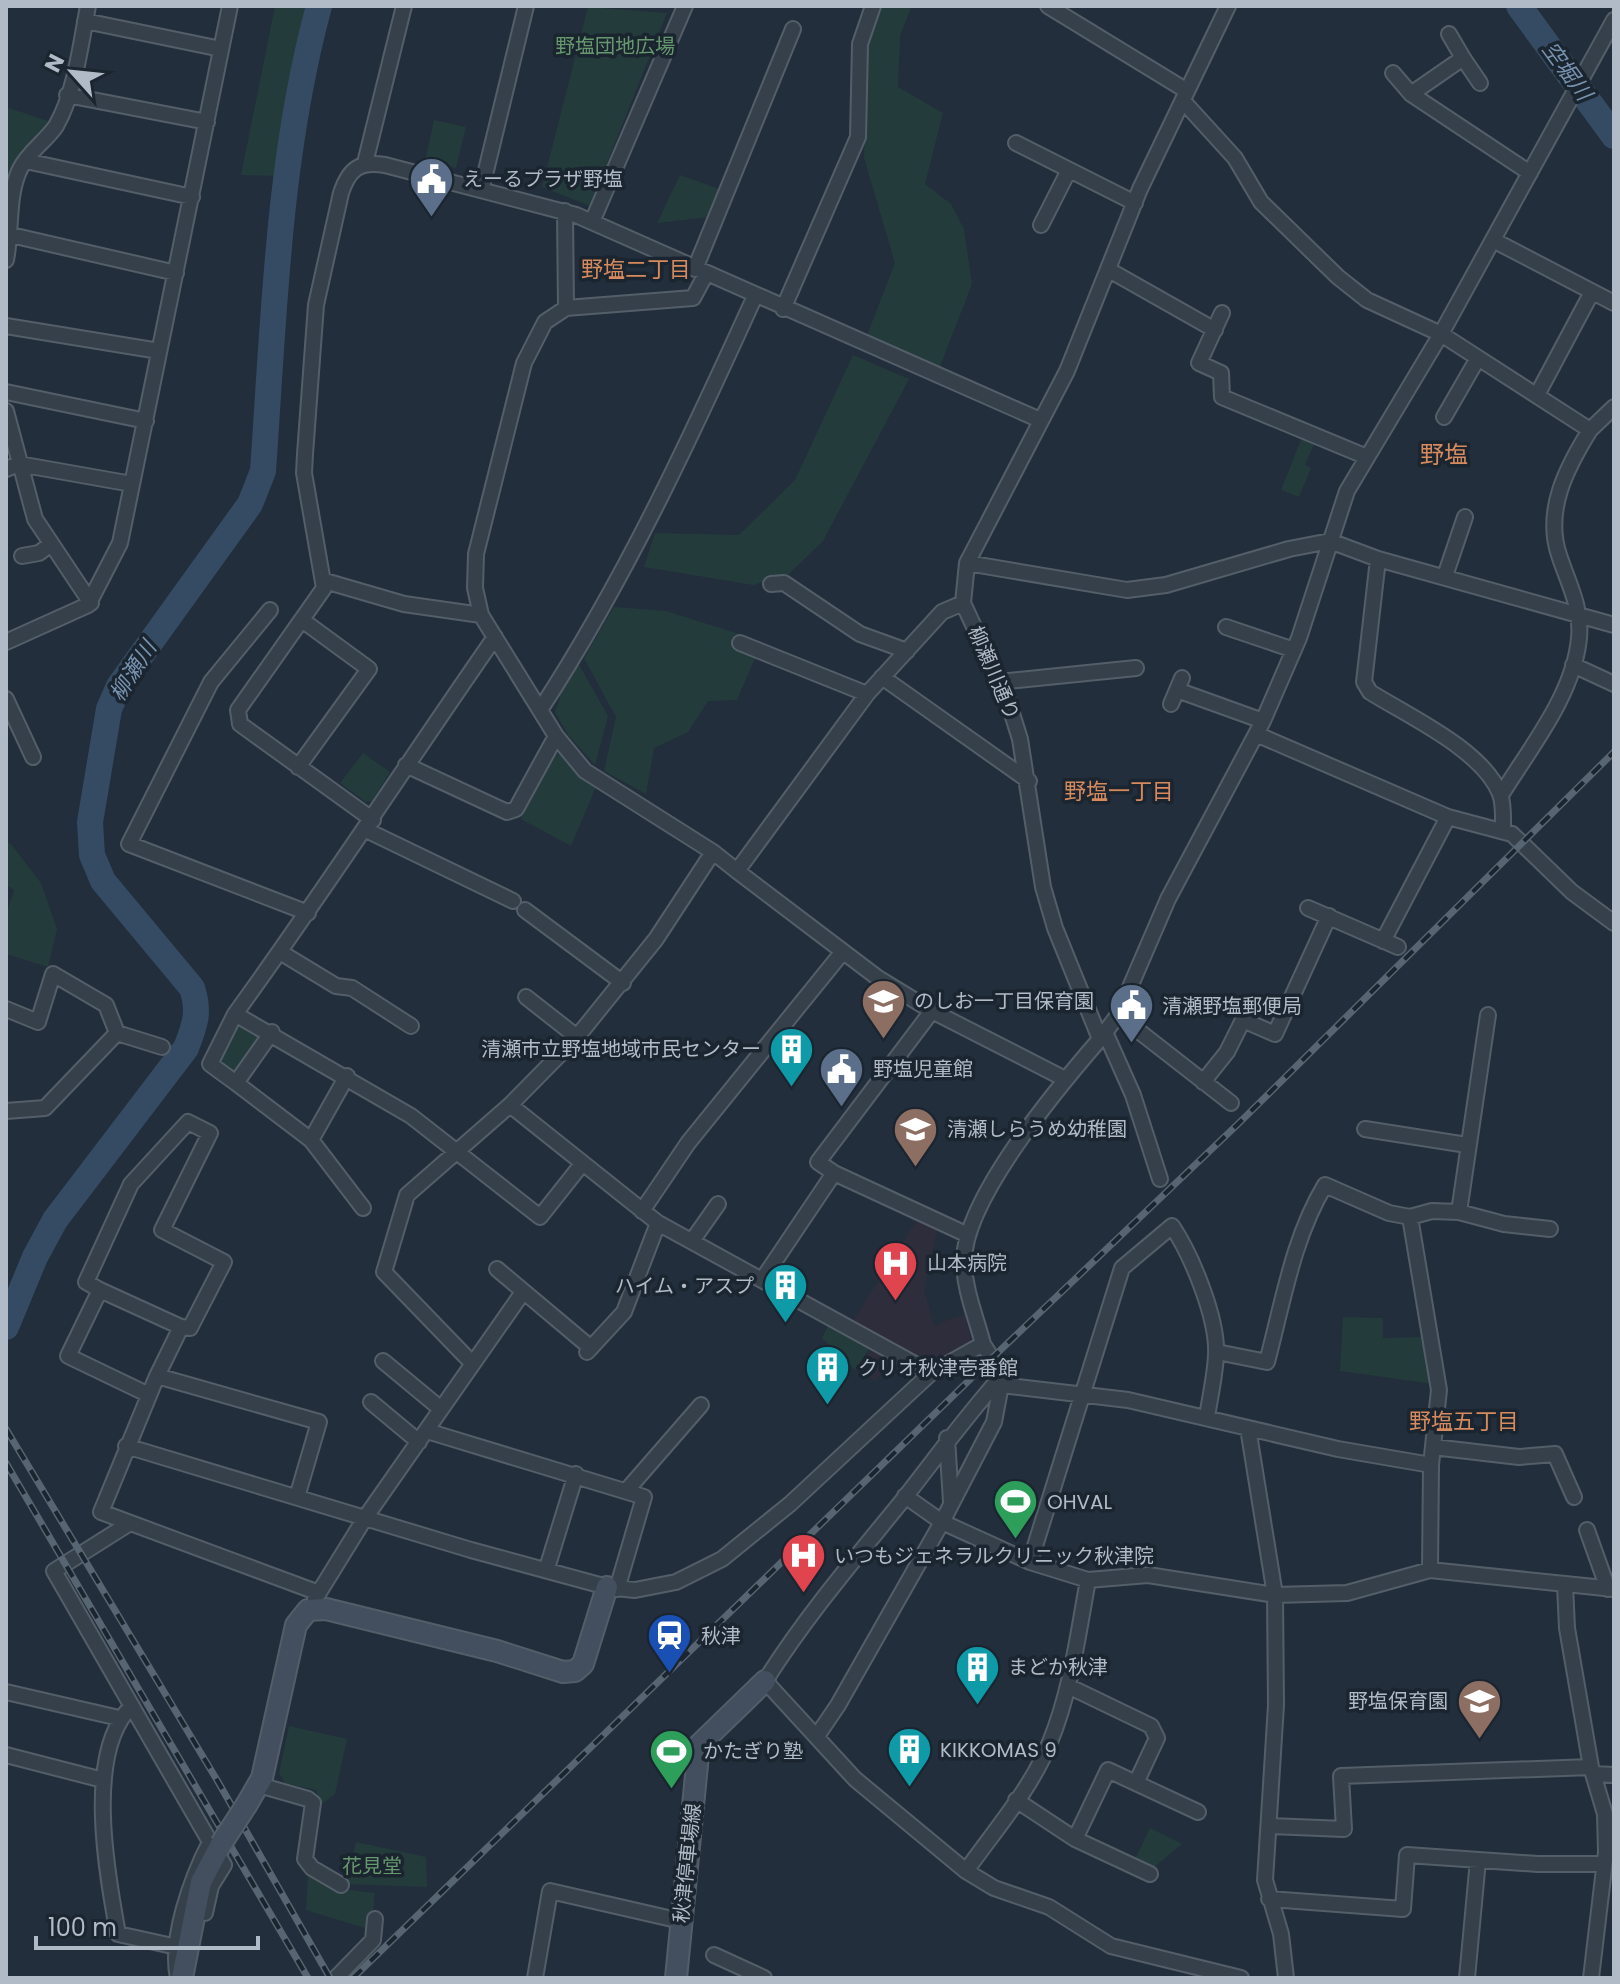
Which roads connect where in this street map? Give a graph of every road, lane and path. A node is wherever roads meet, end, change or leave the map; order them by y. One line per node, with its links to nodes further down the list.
1 (230, 6): 12 (street)
2 (404, 6): 22 (street)
3 (526, 6): 25 (street)
4 (685, 6): 29 (street)
5 (873, 6): 41 (street)
6 (1048, 6): 18 (street)
7 (1228, 6): 18 (street, 柳瀬川通り)
8 (86, 13): 12 (street); 17 (street)
9 (1614, 20): 24 (street)
10 (793, 29): 35 (street)
11 (1449, 34): 13 (street)
12 (221, 49): 19 (street)
13 (1463, 58): 15 (street); 16 (street)
14 (1393, 73): 16 (street)
15 (1480, 83)
16 (1411, 94): 24 (street)
17 (67, 95): 19 (street); 21 (street)
18 (1185, 96): 27 (street, 柳瀬川通り); 45 (street)
19 (207, 122): 26 (street)
20 (1016, 143): 23 (street)
21 (26, 161): 26 (street); 31 (street)
22 (365, 163): 25 (street); 66 (street)
23 (1069, 170): 27 (street); 30 (street)
24 (1530, 173): 32 (street)
25 (482, 187): 28 (street)
26 (192, 197): 36 (street)
27 (1135, 203): 34 (street, 柳瀬川通り)
28 (565, 211): 29 (street); 40 (street)
29 (592, 222): 35 (street)
30 (1041, 225)
31 (11, 235): 33 (street); 36 (street)
32 (1493, 240): 37 (street); 45 (street)
33 (6, 260)
34 (1109, 270): 44 (street); 53 (street, 柳瀬川通り)
35 (700, 271): 38 (street); 40 (street)
36 (176, 273): 46 (street)
37 (1592, 292): 39 (street); 49 (street)
38 (755, 296): 41 (street); 89 (street)
39 (1614, 303)
40 (566, 308): 72 (street)
41 (783, 309): 53 (street)
42 (1222, 313): 44 (street)
43 (6, 326): 46 (street)
44 (1215, 330): 56 (street)
45 (1441, 334): 47 (street); 56 (street)
46 (159, 351): 54 (street)
47 (1478, 358): 49 (street); 52 (street)
48 (6, 392): 54 (street)
49 (1537, 395): 55 (street)
50 (1614, 407): 55 (street)
51 (6, 411): 57 (street)
52 (1444, 417)
53 (1040, 420): 64 (street, 柳瀬川通り)
54 (146, 421): 58 (street)
55 (1590, 430): 71 (street)
56 (1367, 457): 60 (street)
57 (13, 466): 58 (street); 61 (street)
58 (132, 484): 68 (street)
59 (1465, 517): 65 (street)
60 (1330, 541): 63 (street); 64 (street); 79 (street)
61 (51, 544): 62 (street); 68 (street)
62 (22, 556)
63 (1378, 559): 65 (street); 96 (street)
64 (967, 563): 69 (street, 柳瀬川通り)
65 (1445, 576): 71 (street)
66 (325, 581): 72 (street); 73 (street)
67 (771, 584): 80 (street)
68 (91, 603): 77 (street)
69 (963, 603): 80 (street); 84 (street, 柳瀬川通り)
70 (270, 610): 105 (street)
71 (1578, 613): 74 (street); 81 (street)
72 (481, 615): 76 (street)
73 (302, 620): 94 (street); 94 (street)
74 (1614, 625)
75 (1226, 627): 79 (street)
76 (495, 637): 89 (street); 93 (street)
77 (6, 642)
78 (740, 643): 87 (street)
79 (1294, 650): 90 (street)
80 (907, 651): 83 (street)
81 (1573, 665): 85 (street); 96 (street)
82 (1136, 668): 84 (street)
83 (882, 677): 87 (street); 95 (street)
84 (999, 682): 95 (street, 柳瀬川通り)
85 (1614, 684)
86 (1177, 691): 90 (street)
87 (867, 694): 101 (street)
88 (6, 699): 92 (street)
89 (540, 710): 91 (street)
90 (1259, 728): 97 (street); 117 (street)
91 (556, 736): 93 (street); 100 (street)
92 (33, 757)
93 (406, 765): 98 (street)
94 (298, 767): 98 (street)
95 (1029, 781): 122 (street, 柳瀬川通り)
96 (1501, 795): 99 (street)
97 (1448, 817): 99 (street); 108 (street)
98 (370, 825): 102 (street); 105 (street)
99 (1503, 831): 107 (street)
100 (713, 852): 101 (street); 112 (street)
101 (737, 871): 111 (street)
102 (513, 901)
103 (1308, 908): 106 (street)
104 (525, 910): 112 (street)
105 (308, 913): 110 (street)
106 (1329, 916): 108 (street); 127 (street)
107 (1614, 923)
108 (1383, 941): 109 (street)
109 (1398, 947)
110 (280, 952): 116 (street); 119 (street)
111 (841, 954): 115 (street); 141 (street)
112 (623, 983): 123 (street)
113 (526, 997): 123 (street)
114 (6, 1009): 121 (street)
115 (932, 1011): 126 (street); 137 (street)
116 (235, 1014): 120 (street); 128 (street)
117 (1118, 1015): 122 (street); 127 (street)
118 (1488, 1015): 134 (street)
119 (411, 1026)
120 (272, 1032): 125 (street); 128 (street)
121 (117, 1033): 124 (street); 131 (street)
122 (1103, 1036): 126 (street); 138 (street, 柳瀬川通り)
123 (577, 1037): 130 (street)
124 (162, 1047)
125 (347, 1076): 133 (street); 135 (street)
126 (1065, 1079): 146 (street)
127 (1203, 1082): 129 (street)
128 (236, 1083): 133 (street)
129 (1231, 1103)
130 (510, 1105): 135 (street); 136 (street)
131 (6, 1111)
132 (1365, 1129): 134 (street)
133 (311, 1140): 140 (street)
134 (1467, 1145): 142 (street)
135 (459, 1151): 136 (street); 156 (street)
136 (582, 1164): 141 (street)
137 (834, 1173): 146 (street); 149 (street)
138 (1160, 1179)
139 (718, 1204): 147 (street)
140 (363, 1208)
141 (642, 1211): 144 (street)
142 (1459, 1212): 143 (street); 145 (street)
143 (1410, 1217): 154 (street); 170 (street)
144 (658, 1223): 147 (street); 151 (street)
145 (1550, 1229)
146 (968, 1235): 153 (street)
147 (692, 1241): 149 (street)
148 (497, 1269): 151 (street)
149 (762, 1280): 157 (street)
150 (100, 1290): 152 (street); 152 (street); 161 (street)
151 (523, 1292): 156 (street)
152 (181, 1327): 158 (street)
153 (983, 1344): 157 (street); 159 (street)
154 (1217, 1352): 160 (street); 165 (street)
155 (383, 1361): 164 (street)
156 (471, 1362): 164 (street)
157 (931, 1373): 187 (street)
158 (157, 1376): 161 (street); 175 (street)
159 (1001, 1381): 160 (street); 168 (street); 177 (street)
160 (1081, 1393): 165 (street); 182 (street)
161 (147, 1394): 169 (street)
162 (371, 1402): 167 (street)
163 (701, 1405): 173 (street)
164 (441, 1409): 167 (street)
165 (1207, 1417): 166 (street)
166 (1248, 1428): 171 (street); 189 (street)
167 (423, 1436): 172 (street); 178 (street)
168 (947, 1438): 174 (street); 177 (street)
169 (126, 1446): 175 (street); 180 (street)
170 (1433, 1447): 171 (street); 176 (street)
171 (1431, 1465): 184 (street)
172 (576, 1474): 173 (street); 183 (street)
173 (627, 1490): 187 (street)
174 (905, 1496): 179 (street); 191 (street)
175 (297, 1497): 178 (street)
176 (1574, 1497)
177 (951, 1502): 179 (street)
178 (365, 1518): 183 (street); 190 (street)
179 (942, 1522): 182 (street); 196 (street)
180 (130, 1523): 190 (street); 194 (street)
181 (1587, 1530): 188 (street)
182 (1030, 1562): 185 (street)
183 (547, 1568): 187 (street)
184 (1430, 1570): 186 (street); 189 (street)
185 (1088, 1580): 189 (street); 192 (street)
186 (1565, 1585): 188 (street); 198 (street)
187 (612, 1588): 190 (street)
188 (1611, 1589)
189 (1275, 1595): 205 (street)
190 (313, 1602): 202 (street)
191 (765, 1681): 196 (street); 215 (street, 秋津停車場線)
192 (1068, 1686): 201 (street); 203 (street)
193 (6, 1692): 195 (street)
194 (132, 1706): 195 (street); 207 (street)
195 (119, 1718): 200 (street)
196 (817, 1736): 210 (street)
197 (6, 1755): 200 (street)
198 (1593, 1770): 199 (street); 205 (street); 209 (street)
199 (1614, 1775)
200 (103, 1780): 216 (street)
201 (1136, 1783): 204 (street); 206 (street)
202 (259, 1785): 207 (street, bridge); 212 (street)
203 (1016, 1800): 206 (street); 210 (street)
204 (1198, 1812)
205 (1270, 1826): 213 (street)
206 (1075, 1839): 211 (street)
207 (216, 1848): 216 (street); 219 (street)
208 (1478, 1860): 209 (street); 213 (street); 225 (street)
209 (1604, 1864): 226 (street)
210 (966, 1871): 223 (street)
211 (1150, 1874)
212 (341, 1885)
213 (1269, 1899): 224 (street)
214 (375, 1919): 218 (street)
215 (681, 1921): 220 (street); 221 (street, 秋津停車場線)
216 (177, 1947): 219 (street)
217 (714, 1955): 222 (street)
218 (338, 1976)
219 (182, 1978)
220 (535, 1978)
221 (676, 1978)
222 (764, 1978)
223 (1241, 1978)
224 (1286, 1978)
225 (1467, 1978)
226 (1591, 1978)

